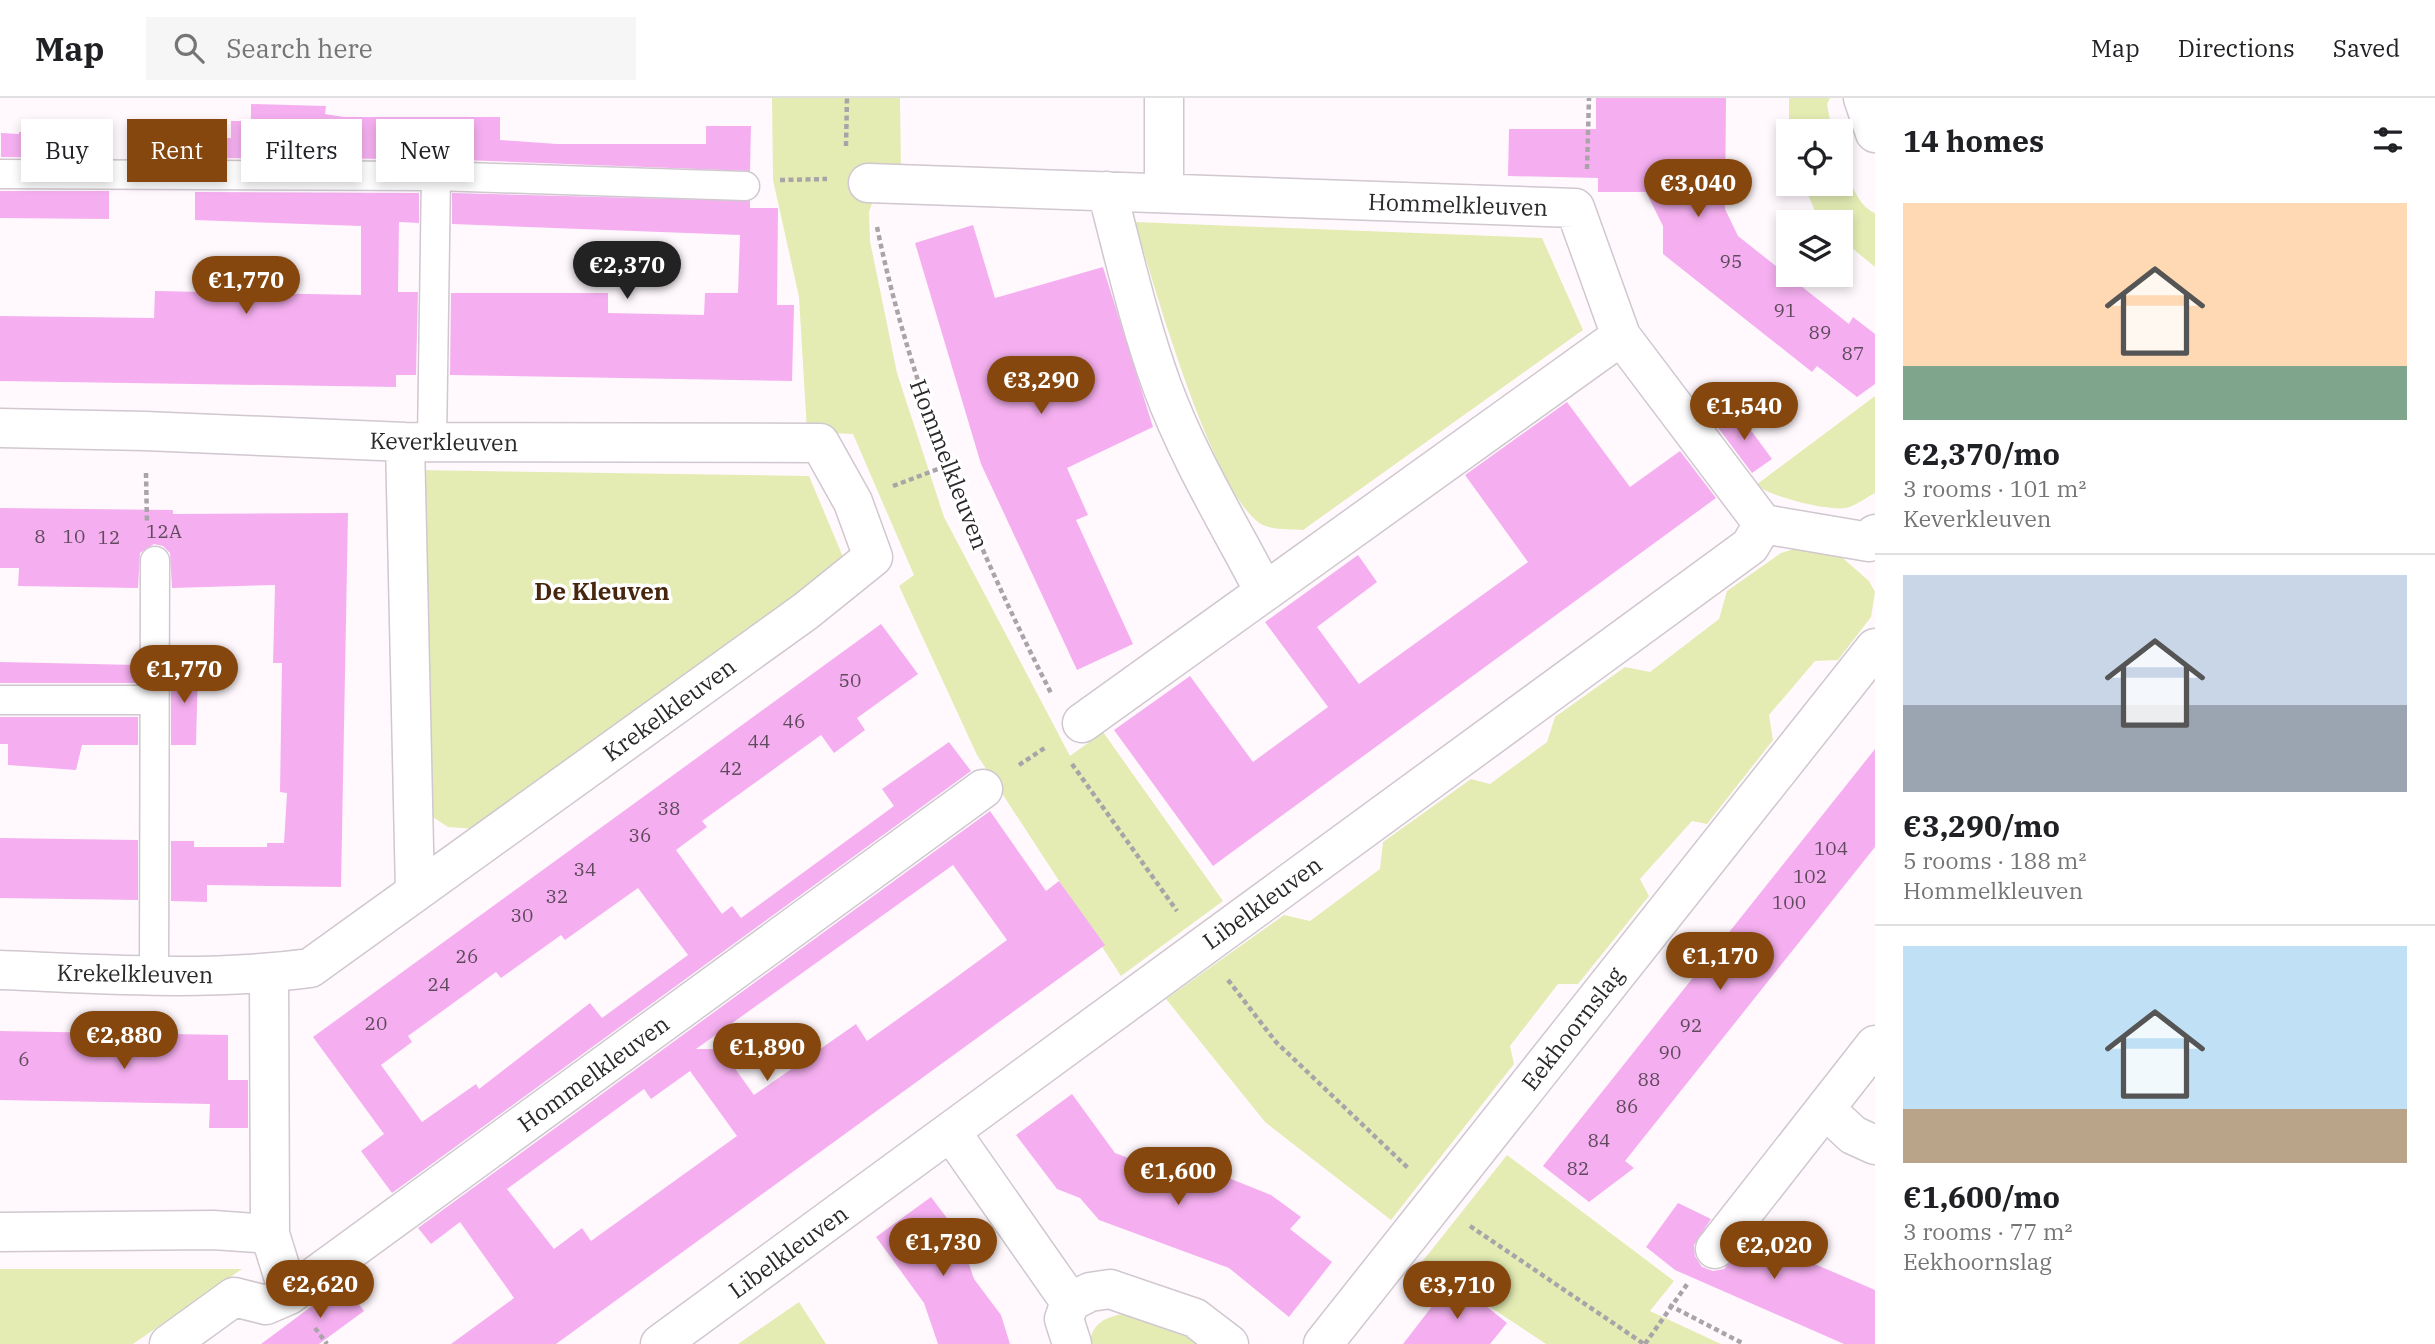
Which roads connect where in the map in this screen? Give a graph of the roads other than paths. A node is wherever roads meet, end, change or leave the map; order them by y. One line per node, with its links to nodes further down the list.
1 (1164, 98): 11 (street)
2 (1863, 98): 3 (street)
3 (1875, 133)
4 (0, 174): 5 (lane)
5 (376, 176)
6 (474, 177): 9 (lane)
7 (857, 181): 10 (street, Hommelkleuven)
8 (436, 182): 14 (lane)
9 (745, 186)
10 (1107, 191): 11 (street, Hommelkleuven); 19 (street)
11 (1164, 193): 12 (street, Hommelkleuven)
12 (1621, 336): 16 (street, Hommelkleuven); 19 (street)
13 (0, 428): 14 (street, Keverkleuven)
14 (418, 442): 15 (street, Keverkleuven); 25 (street)
15 (853, 502): 25 (street, Krekelkleuven)
16 (1763, 524): 17 (street); 31 (street, Libelkleuven)
17 (1873, 542)
18 (155, 561): 22 (lane)
19 (1264, 591): 23 (street)
20 (1875, 648): 42 (street, Eekhoornslag)
21 (0, 700): 22 (lane)
22 (153, 700): 28 (lane)
23 (1069, 732)
24 (983, 789): 36 (street, Hommelkleuven)
25 (415, 892): 27 (street, Krekelkleuven)
26 (0, 970): 28 (street, Krekelkleuven)
27 (269, 974): 28 (street, Krekelkleuven); 34 (street)
28 (154, 976)
29 (1875, 1045): 30 (street)
30 (1825, 1109): 32 (street); 35 (street)
31 (951, 1132): 37 (street); 39 (street, Libelkleuven)
32 (1875, 1145)
33 (0, 1232): 34 (street)
34 (270, 1234): 36 (street)
35 (1715, 1250)
36 (289, 1295): 38 (street, Hommelkleuven)
37 (1070, 1301): 40 (street); 41 (street)
38 (169, 1344)
39 (660, 1344)
40 (1072, 1344)
41 (1229, 1344)
42 (1323, 1344)

